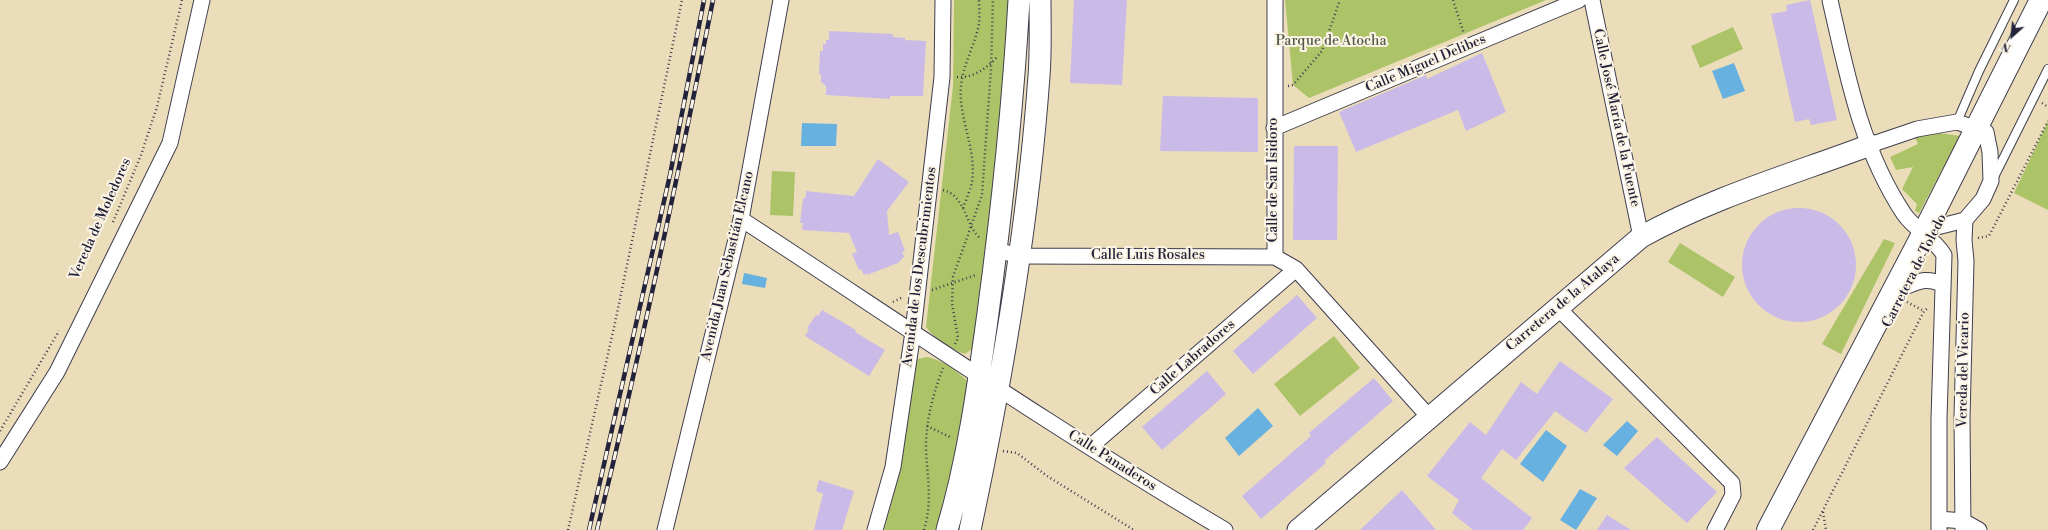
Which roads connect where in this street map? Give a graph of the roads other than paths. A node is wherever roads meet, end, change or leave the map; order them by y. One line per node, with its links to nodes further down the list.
1 (202, 0): 36 (street)
2 (781, 0): 18 (street, Avenida Juan Sebastián Elcano)
3 (943, 0): 29 (street, Avenida de los Descubrimientos)
4 (1019, 0): 22 (street)
5 (1040, 0): 23 (street)
6 (1274, 0): 15 (street, Calle de San Isidoro)
7 (1579, 0): 15 (street, Calle Miguel Delibes)
8 (1592, 0): 20 (street, Calle José María de la Fuente)
9 (1830, 0): 16 (street)
10 (2014, 0): 14 (lane)
11 (2041, 0): 14 (highway)
12 (2048, 11): 14 (highway)
13 (2048, 69): 17 (lane)
14 (1973, 127): 16 (street); 17 (street); 21 (highway)
15 (1274, 128): 24 (street, Calle de San Isidoro)
16 (1870, 145): 20 (street, Carretera de la Atalaya); 21 (street)
17 (1991, 181): 19 (street)
18 (741, 219): 29 (street, Calle Panaderos); 39 (street, Avenida Juan Sebastián Elcano)
19 (1965, 220): 21 (street); 33 (street, Vereda del Vicario)
20 (1641, 237): 28 (street, Carretera de la Atalaya)
21 (1934, 239): 26 (street, Vereda del Vicario); 27 (highway, Carretera de Toledo); 46 (highway)
22 (996, 246): 23 (street, Calle Luis Rosales); 30 (street)
23 (1020, 256): 24 (street, Calle Luis Rosales); 31 (street)
24 (1275, 257): 25 (street, Calle de San Isidoro)
25 (1296, 269): 32 (street, Calle de San Isidoro); 35 (street, Calle Labradores)
26 (1942, 290): 27 (street); 34 (street, Vereda del Vicario)
27 (1904, 292): 47 (highway, Carretera de Toledo)
28 (1558, 308): 32 (street, Carretera de la Atalaya); 45 (street)
29 (913, 332): 30 (street, Calle Panaderos); 40 (street, Avenida de los Descubrimientos)
30 (979, 377): 31 (street, Calle Panaderos); 41 (street)
31 (998, 390): 35 (street, Calle Panaderos); 42 (street)
32 (1429, 417): 44 (street, Carretera de la Atalaya)
33 (1962, 417): 34 (street); 38 (street, Vereda del Vicario)
34 (1939, 419): 37 (street, Vereda del Vicario)
35 (1090, 447): 43 (street, Calle Panaderos)
36 (0, 462)
37 (1939, 524): 38 (street, Vereda del Vicario)
38 (1963, 525): 48 (street)
39 (666, 530)
40 (875, 530)
41 (947, 530)
42 (970, 530)
43 (1225, 530)
44 (1298, 530)
45 (1715, 530)
46 (1768, 530)
47 (1780, 530)
48 (1979, 530)

